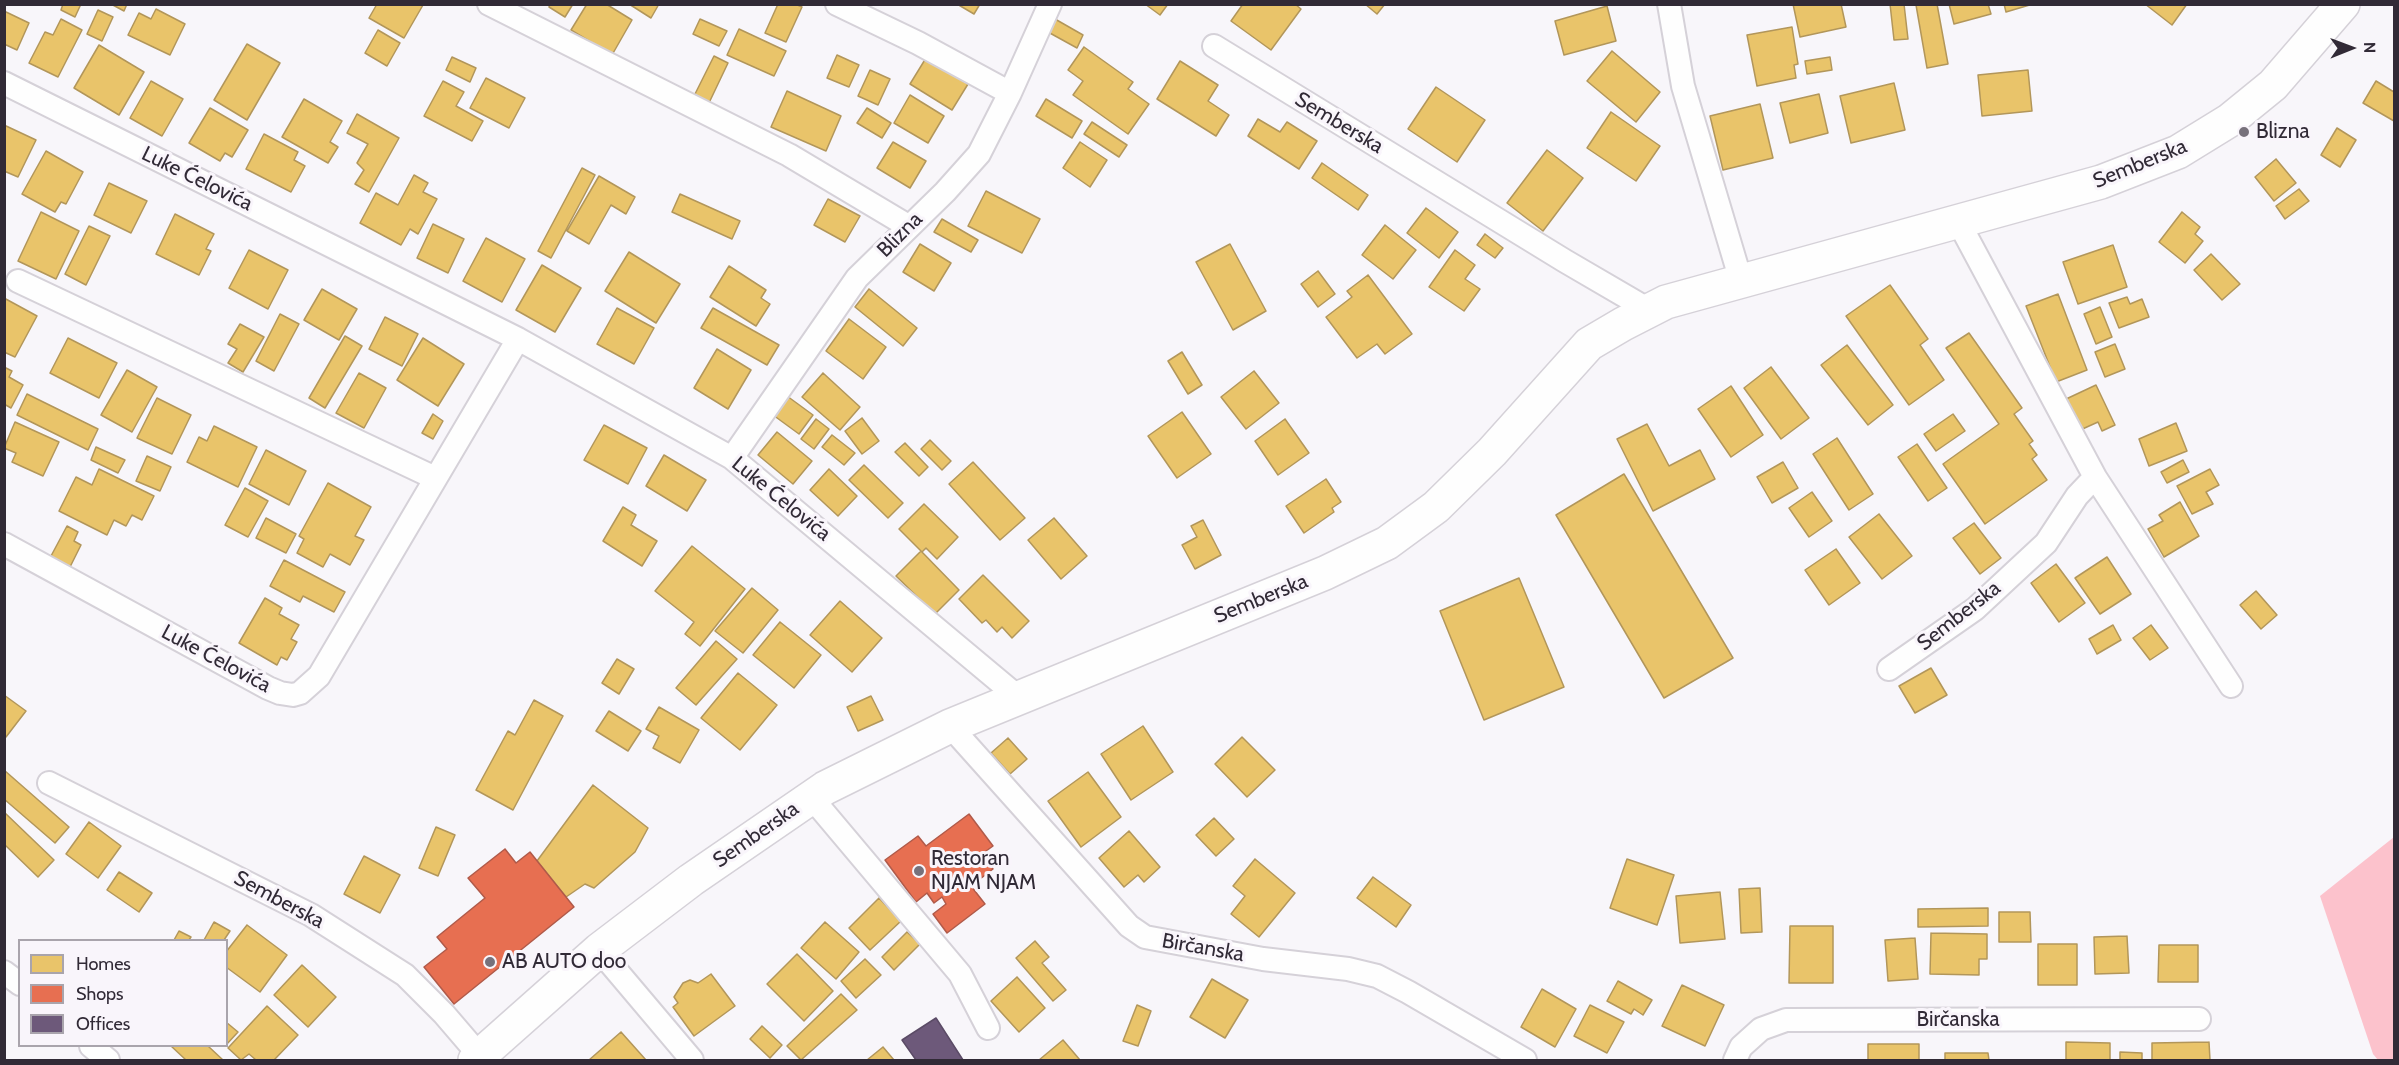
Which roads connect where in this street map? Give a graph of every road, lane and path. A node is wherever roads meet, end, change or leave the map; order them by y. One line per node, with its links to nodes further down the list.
1 (489, 4): 10 (street)
2 (837, 4): 8 (street)
3 (1050, 4): 8 (street, Blizna)
4 (1669, 4): 12 (street)
5 (2343, 4): 9 (main road, Semberska)
6 (1214, 46): 13 (street, Semberska)
7 (4, 83): 14 (street, Luke Ćelovića)
8 (1011, 93): 10 (street, Blizna)
9 (1958, 221): 12 (main road, Semberska); 16 (street)
10 (908, 226): 15 (street, Blizna)
11 (18, 281): 17 (street)
12 (1741, 281): 13 (main road, Semberska)
13 (1650, 310): 21 (main road, Semberska)
14 (518, 339): 15 (street, Luke Ćelovića); 17 (street, Luke Ćelovića)
15 (732, 458): 21 (street, Luke Ćelovića)
16 (2095, 477): 19 (street, Semberska); 20 (street)
17 (435, 478): 18 (street, Luke Ćelovića)
18 (4, 544)
19 (1889, 669)
20 (2231, 686)
21 (1018, 697): 22 (main road, Semberska)
22 (950, 726): 24 (main road, Semberska); 34 (street, Birčanska)
23 (49, 783): 31 (street, Semberska)
24 (811, 797): 25 (main road, Semberska); 29 (street, Semberska)
25 (599, 950): 31 (main road, Semberska); 33 (street)
26 (4, 972): 27 (street)
27 (18, 982)
28 (2199, 1019): 35 (street, Birčanska)
29 (988, 1028)
30 (92, 1047): 32 (street)
31 (477, 1058)
32 (108, 1060)
33 (692, 1060)
34 (1525, 1060)
35 (1735, 1060)

